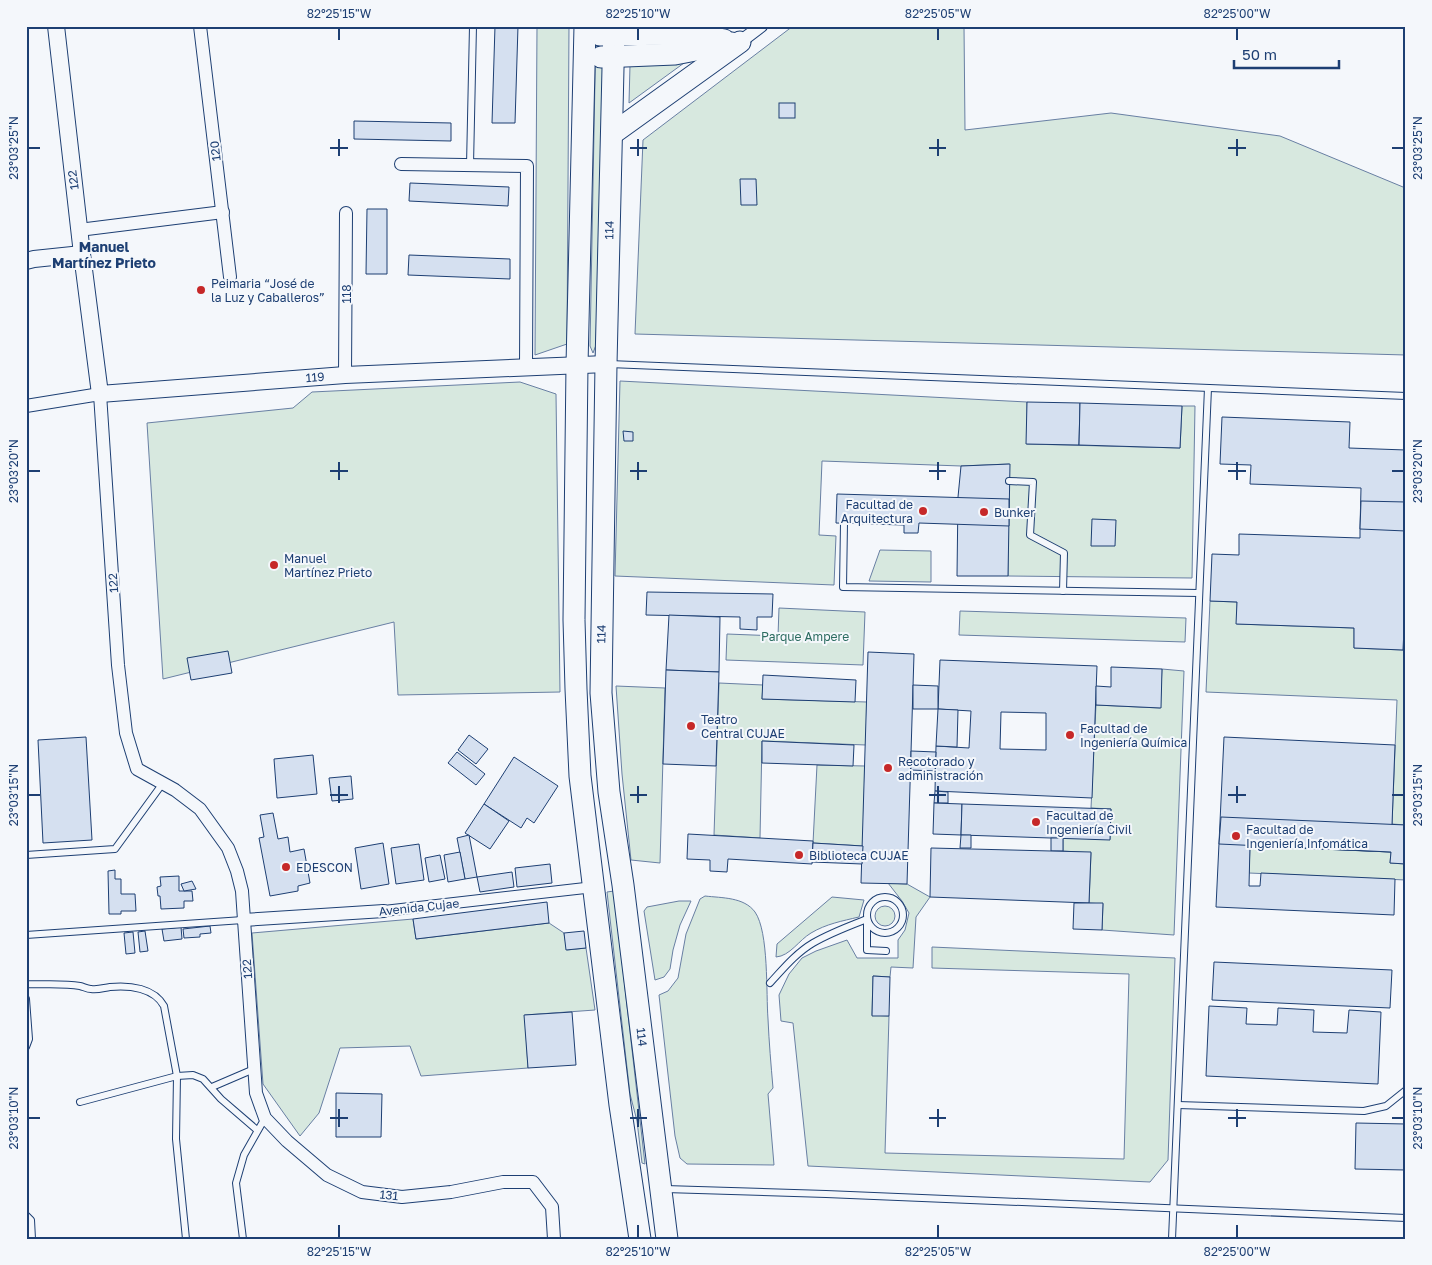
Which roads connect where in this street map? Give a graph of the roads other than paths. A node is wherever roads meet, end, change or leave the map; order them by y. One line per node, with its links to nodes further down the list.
1 (56, 26): 15 (street, 122)
2 (200, 26): 13 (street, 120)
3 (473, 26): 12 (lane)
4 (761, 26): 7 (street)
5 (585, 31): 6 (highway); 8 (highway)
6 (614, 31): 7 (highway); 9 (highway, 114)
7 (740, 42): 9 (highway); 10 (highway)
8 (584, 56): 9 (highway); 20 (highway)
9 (614, 57): 10 (highway, 114)
10 (612, 134): 19 (highway, 114)
11 (401, 164): 12 (street)
12 (470, 165): 21 (street)
13 (222, 212): 15 (street); 18 (street, 120)
14 (346, 212): 22 (street, 118)
15 (79, 230): 16 (street, 122)
16 (82, 254): 17 (street); 24 (street, 122)
17 (26, 261)
18 (230, 276)
19 (606, 364): 20 (street, 119); 23 (lane); 53 (highway, 114)
20 (577, 365): 21 (street, 119); 33 (highway)
21 (526, 367): 22 (street, 119)
22 (345, 375): 24 (street, 119)
23 (1208, 388): 25 (lane); 30 (lane)
24 (100, 394): 26 (street, 119); 31 (street, 122)
25 (1406, 396)
26 (26, 406)
27 (1009, 481): 29 (lane)
28 (844, 523): 29 (lane)
29 (1063, 591): 30 (lane)
30 (1199, 593): 49 (lane)
31 (163, 783): 32 (lane); 36 (street, 122)
32 (26, 855)
33 (594, 887): 34 (street, Avenida Cujae); 52 (highway)
34 (384, 911): 36 (street, Avenida Cujae)
35 (867, 919): 35 (lane); 38 (lane); 39 (lane)
36 (243, 920): 37 (lane); 43 (street, 122)
37 (26, 936)
38 (886, 951)
39 (770, 983)
40 (26, 984): 44 (lane)
41 (26, 999): 42 (lane)
42 (26, 1047)
43 (254, 1070): 45 (lane); 47 (street, 122)
44 (177, 1076): 45 (lane); 48 (lane); 58 (lane)
45 (212, 1087): 51 (lane)
46 (1406, 1090): 49 (lane)
47 (256, 1094): 50 (street, 131)
48 (80, 1102)
49 (1178, 1105): 54 (lane)
50 (265, 1118): 51 (lane); 60 (street, 131)
51 (257, 1130): 59 (lane)
52 (632, 1188): 53 (highway); 61 (highway)
53 (660, 1189): 54 (lane); 62 (highway, 114)
54 (1174, 1208): 56 (lane); 63 (lane)
55 (26, 1214): 57 (lane)
56 (1406, 1218)
57 (32, 1239)
58 (186, 1239)
59 (243, 1239)
60 (554, 1239)
61 (640, 1239)
62 (667, 1239)
63 (1172, 1239)

